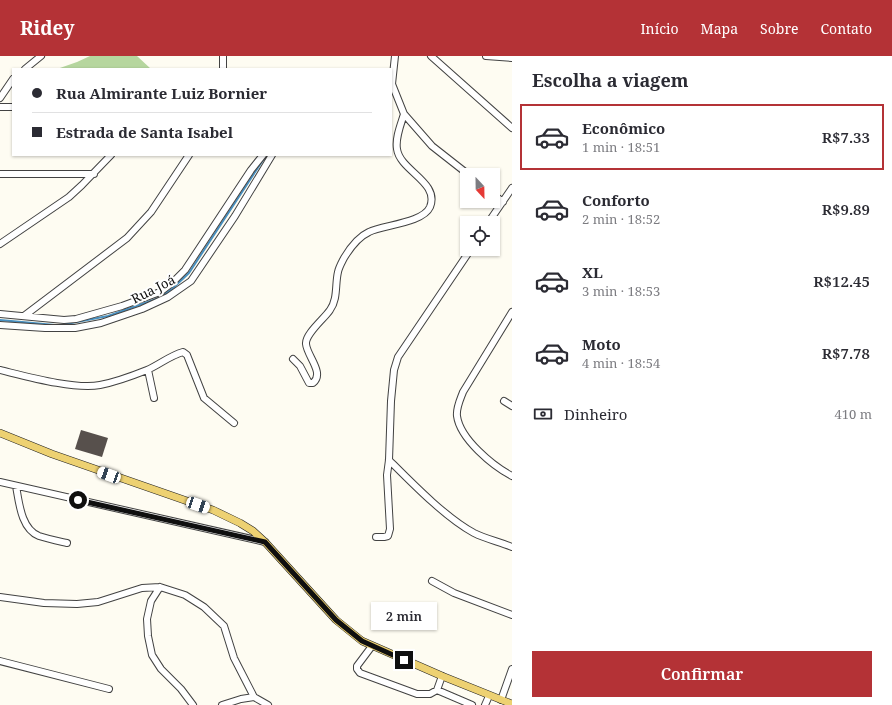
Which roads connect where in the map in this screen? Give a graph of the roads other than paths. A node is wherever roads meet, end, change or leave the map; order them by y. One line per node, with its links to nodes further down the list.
1 (41, 56): 7 (street)
2 (223, 56): 8 (street)
3 (395, 56): 10 (street)
4 (431, 56): 15 (street)
5 (486, 56): 6 (street)
6 (512, 58)
7 (26, 68)
8 (224, 68)
9 (12, 80): 11 (street)
10 (392, 84): 14 (street)
11 (0, 98)
12 (0, 107): 13 (street)
13 (12, 107)
14 (404, 114): 20 (street); 32 (street)
15 (512, 128)
16 (110, 156): 22 (street)
17 (188, 156): 30 (street)
18 (262, 156): 30 (street, Rua Joá)
19 (271, 156): 31 (street, Rua Joá)
20 (460, 168)
21 (0, 174): 22 (street)
22 (94, 174): 26 (street)
23 (512, 188): 24 (street)
24 (502, 202): 25 (street)
25 (493, 216)
26 (0, 244)
27 (466, 256): 40 (street)
28 (512, 312): 41 (street)
29 (0, 314): 30 (street, Rua Joá)
30 (24, 316)
31 (0, 325)
32 (293, 359)
33 (0, 370): 34 (street)
34 (148, 370): 35 (street); 38 (street)
35 (154, 398)
36 (504, 401): 37 (street)
37 (512, 406)
38 (234, 423)
39 (0, 433): 45 (main road)
40 (389, 460): 44 (street); 47 (street)
41 (512, 476)
42 (0, 482): 43 (street)
43 (16, 486): 45 (street); 46 (street)
44 (376, 537)
45 (265, 542): 52 (main road)
46 (67, 543)
47 (512, 547)
48 (432, 581): 51 (street)
49 (160, 587): 50 (street); 59 (street); 62 (street)
50 (0, 597)
51 (512, 615)
52 (372, 646): 55 (main road); 57 (street)
53 (0, 661): 56 (street)
54 (512, 668): 60 (street)
55 (442, 676): 57 (street); 58 (main road)
56 (109, 688)
57 (438, 690): 65 (street)
58 (489, 696): 60 (main road); 66 (street)
59 (254, 697): 63 (street); 64 (street)
60 (501, 700): 61 (main road)
61 (512, 704)
62 (193, 705)
63 (222, 705)
64 (268, 705)
65 (472, 705)
66 (485, 705)

